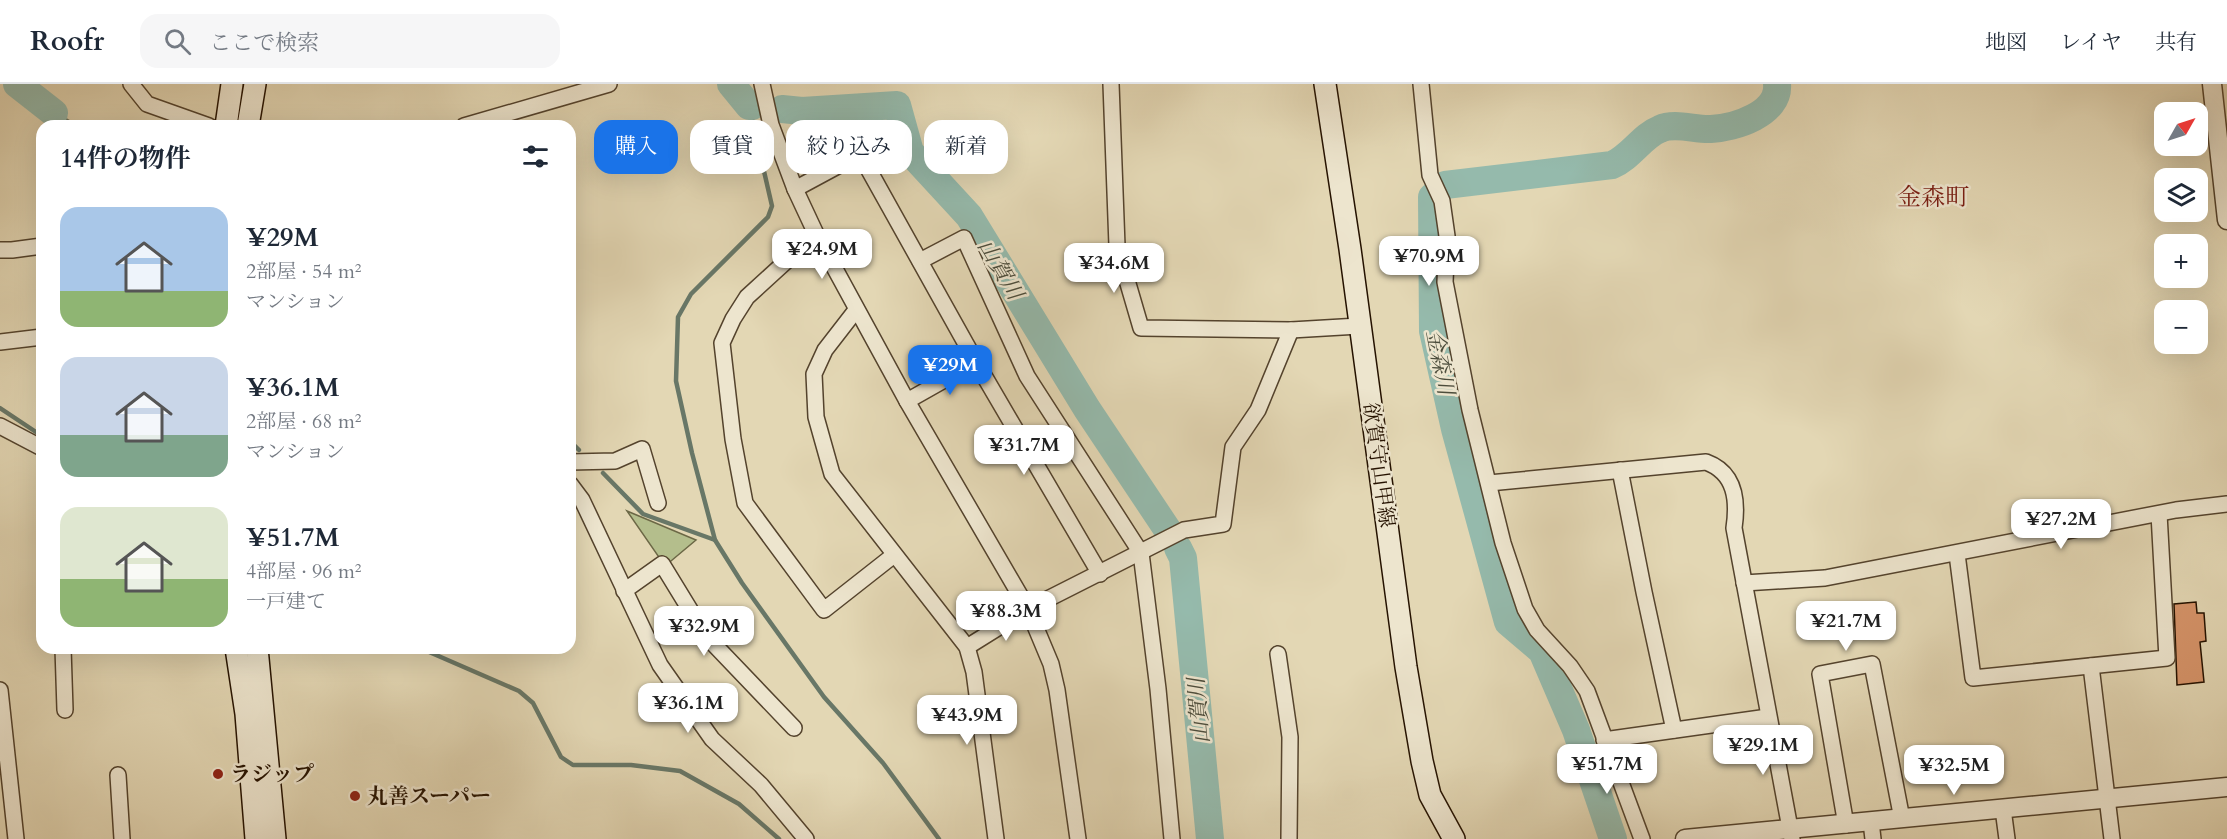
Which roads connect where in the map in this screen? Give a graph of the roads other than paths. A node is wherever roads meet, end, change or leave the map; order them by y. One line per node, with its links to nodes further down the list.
1 (131, 84): 10 (street)
2 (232, 84): 11 (main road)
3 (255, 84): 12 (main road)
4 (609, 84): 13 (street)
5 (762, 84): 14 (street)
6 (1111, 84): 22 (street)
7 (1325, 84): 21 (main road, 欲賀守山甲線)
8 (1420, 84): 31 (street)
9 (2212, 84): 15 (street)
10 (192, 120)
11 (227, 120)
12 (249, 120)
13 (485, 120)
14 (795, 189): 16 (street); 19 (street)
15 (2227, 219)
16 (816, 234): 20 (street); 38 (street)
17 (36, 247): 18 (street)
18 (0, 250)
19 (920, 261): 25 (street); 36 (street)
20 (856, 310): 26 (street); 38 (street)
21 (1359, 326): 22 (street); 73 (main road, 欲賀守山甲線)
22 (1291, 330): 36 (street)
23 (36, 338): 24 (street)
24 (0, 342)
25 (976, 362): 26 (street); 39 (street)
26 (907, 401): 42 (street)
27 (0, 426): 28 (street)
28 (36, 445)
29 (576, 462): 33 (street)
30 (1620, 470): 31 (street); 40 (street); 54 (street)
31 (1489, 483): 55 (street)
32 (576, 492): 41 (street)
33 (658, 503)
34 (2227, 504): 35 (street)
35 (2159, 514): 37 (street); 48 (street)
36 (1141, 553): 39 (street); 71 (street)
37 (1957, 554): 40 (street); 48 (street)
38 (894, 555): 43 (street)
39 (1100, 574): 42 (street)
40 (1744, 583): 52 (street)
41 (624, 591): 53 (street); 68 (street)
42 (1028, 609): 43 (street); 70 (street)
43 (967, 647): 69 (street)
44 (63, 654): 50 (street)
45 (238, 654): 66 (main road)
46 (257, 654): 67 (main road)
47 (1278, 654): 72 (street)
48 (2091, 666): 58 (street)
49 (0, 690): 51 (street)
50 (65, 710)
51 (1, 712): 64 (street)
52 (1768, 717): 54 (street); 63 (street)
53 (794, 728)
54 (1674, 730): 55 (street)
55 (1604, 740): 74 (street)
56 (118, 775): 65 (street)
57 (2227, 787): 58 (street)
58 (2108, 799): 59 (street); 77 (street)
59 (2003, 809): 60 (street); 76 (street)
60 (1902, 819): 61 (street); 62 (street)
61 (1846, 825): 62 (street); 63 (street)
62 (1872, 830)
63 (1792, 833): 75 (street)
64 (16, 839)
65 (122, 839)
66 (256, 839)
67 (275, 839)
68 (806, 839)
69 (996, 839)
70 (1078, 839)
71 (1172, 839)
72 (1289, 839)
73 (1454, 839)
74 (1641, 839)
75 (1685, 839)
76 (2007, 839)
77 (2112, 839)

